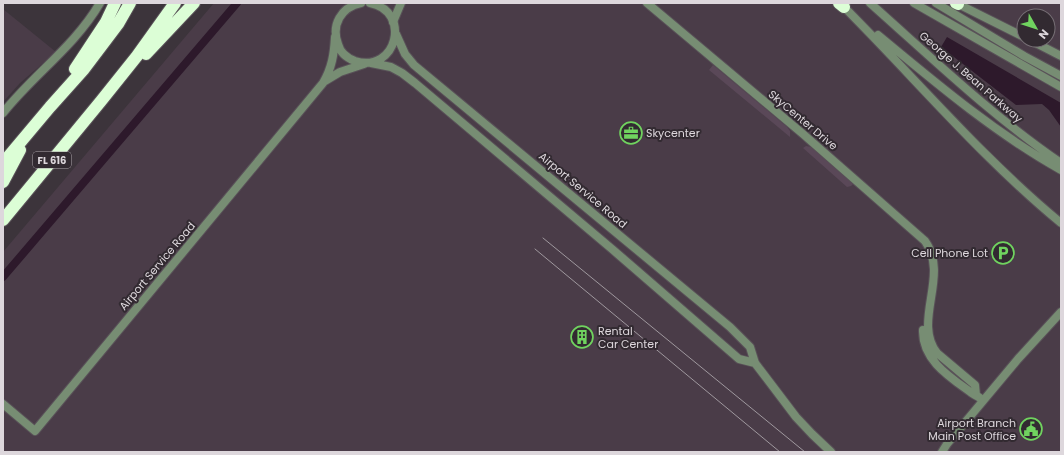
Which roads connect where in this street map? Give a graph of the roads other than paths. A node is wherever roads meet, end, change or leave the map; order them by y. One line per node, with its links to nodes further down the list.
1 (100, 3): 27 (street)
2 (116, 3): 26 (highway)
3 (130, 3): 26 (highway, FL 616)
4 (175, 3): 25 (highway, FL 616)
5 (194, 3): 25 (highway)
6 (361, 3): 18 (street, Airport Service Road)
7 (370, 3): 15 (street)
8 (400, 3): 15 (street)
9 (647, 3): 37 (street, SkyCenter Drive)
10 (870, 3): 30 (street, George J. Bean Parkway)
11 (914, 3): 24 (street)
12 (936, 3): 22 (street)
13 (957, 3): 16 (street)
14 (842, 5): 31 (street); 34 (street)
15 (393, 22): 17 (street, Airport Service Road)
16 (1016, 33)
17 (396, 34): 21 (street); 36 (street, Airport Service Road)
18 (336, 37): 21 (street); 23 (street, Airport Service Road)
19 (1046, 48): 20 (street)
20 (1061, 56)
21 (370, 63): 23 (street, Airport Service Road); 36 (street, Airport Service Road)
22 (1061, 76)
23 (323, 83): 38 (street, Airport Service Road)
24 (1061, 87)
25 (101, 101): 33 (highway, FL 616)
26 (50, 107): 28 (highway, FL 616)
27 (3, 113)
28 (34, 126): 29 (highway, FL 616); 32 (highway)
29 (3, 163)
30 (1061, 163)
31 (1061, 170)
32 (3, 182)
33 (3, 220)
34 (1061, 223)
35 (1061, 312): 37 (street)
36 (755, 363): 39 (street, Airport Service Road)
37 (980, 398): 40 (street)
38 (3, 404)
39 (831, 452)
40 (940, 452)

